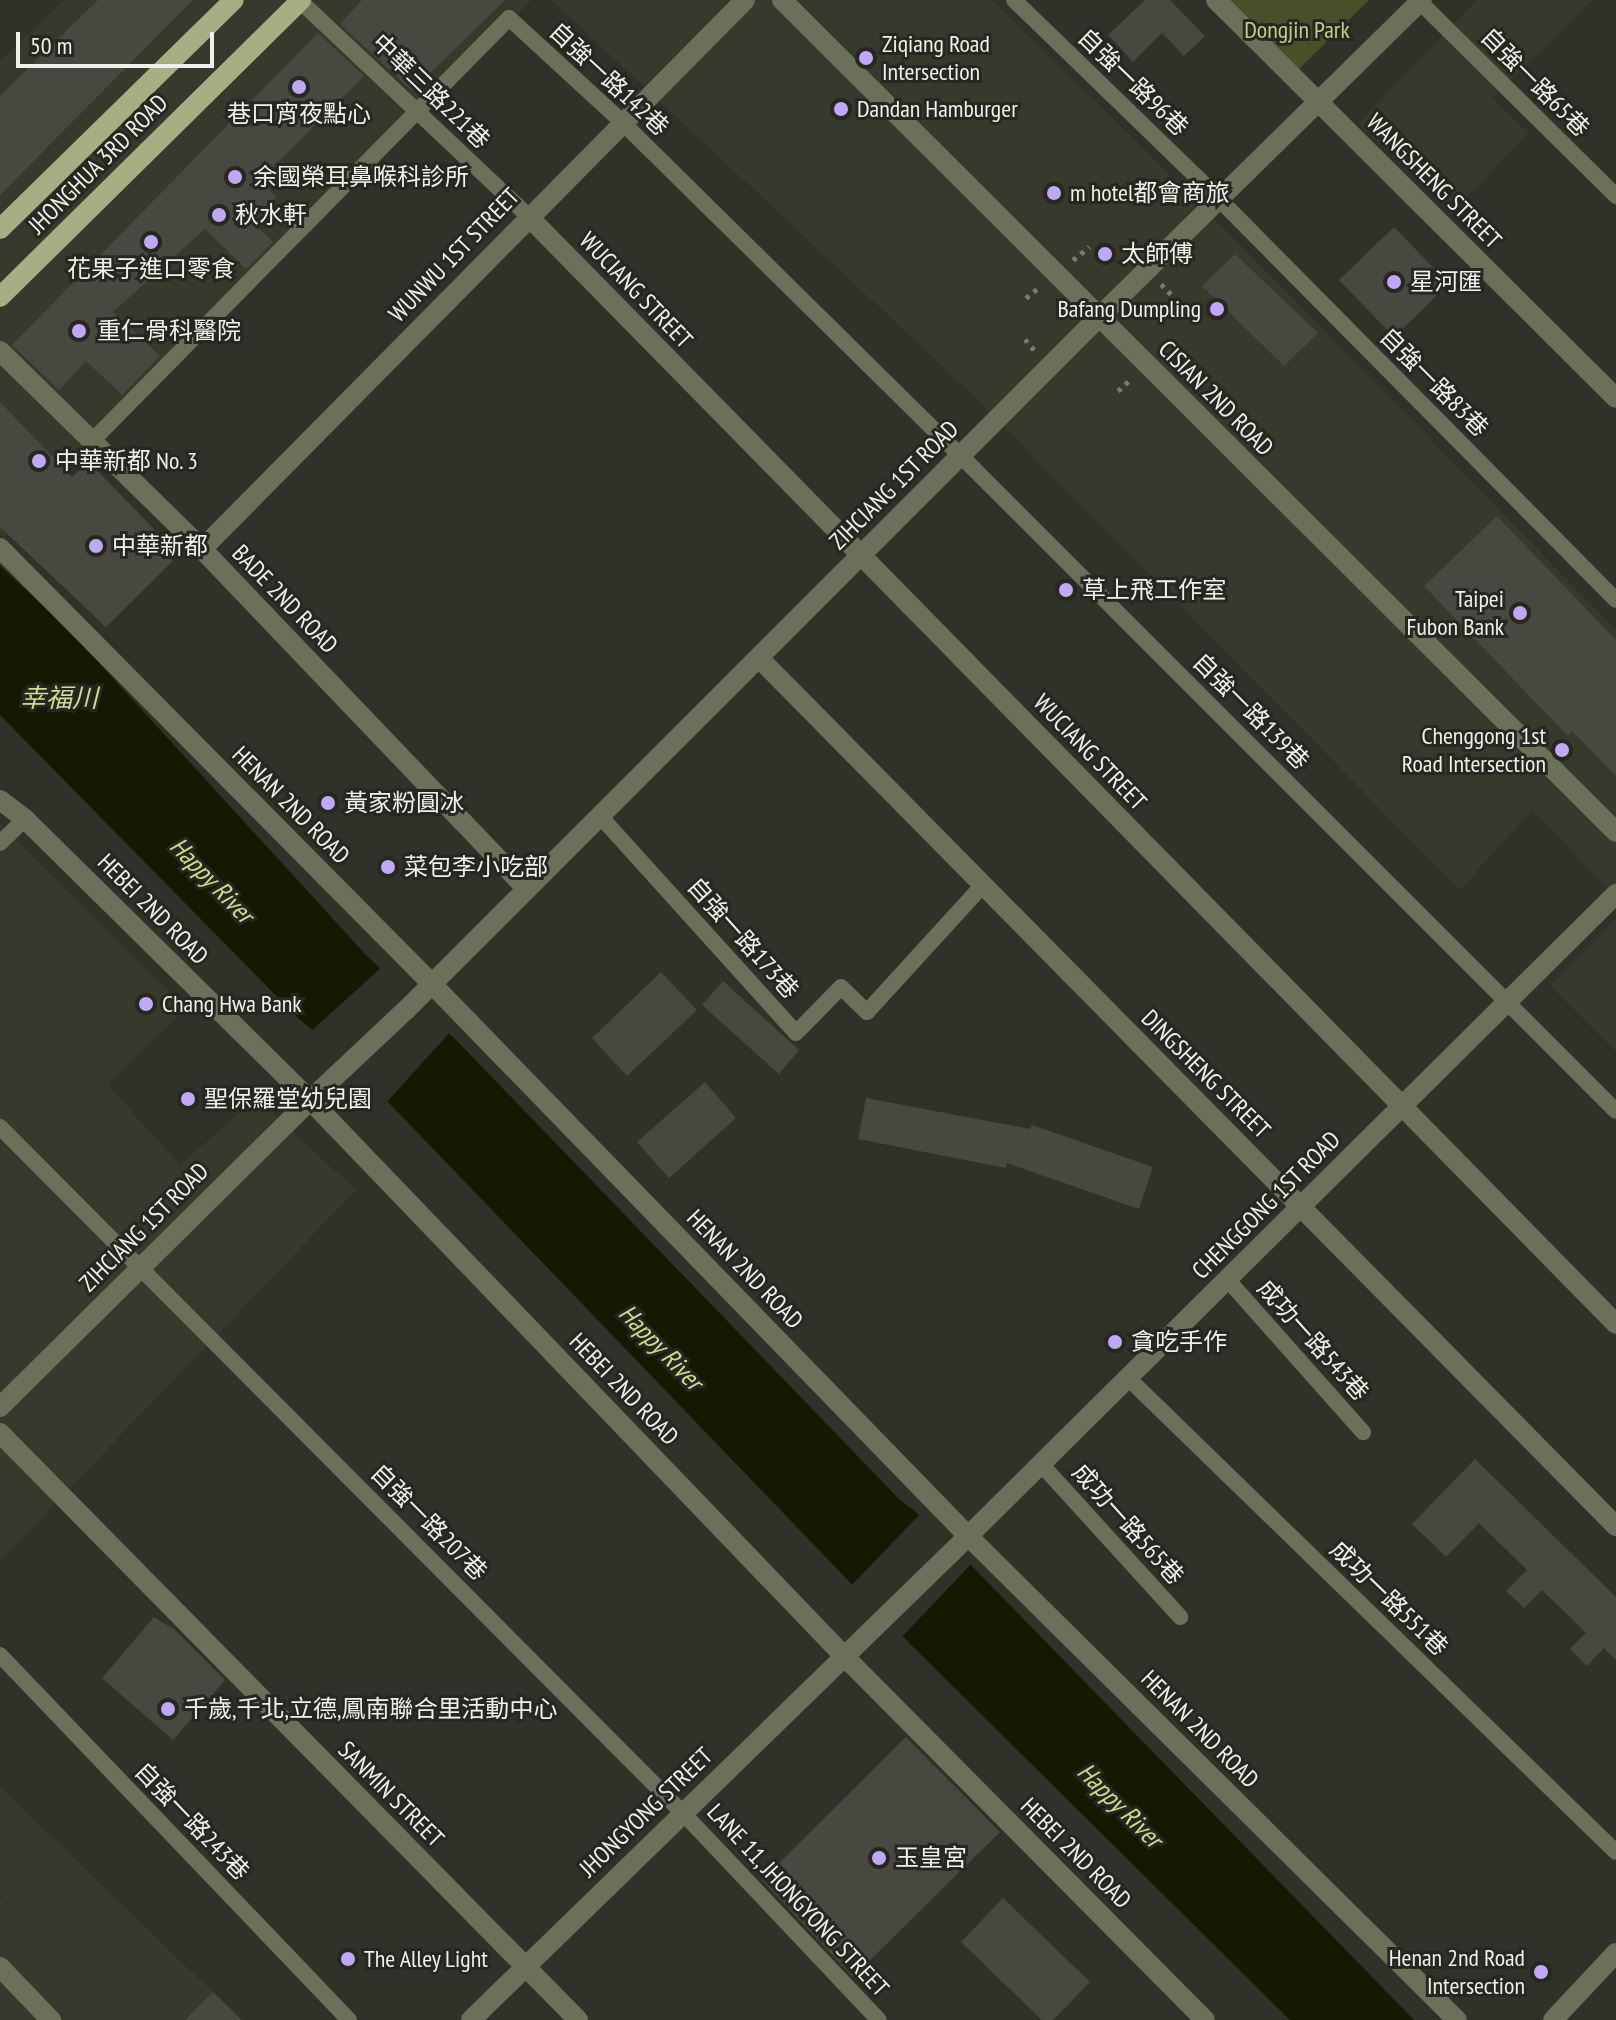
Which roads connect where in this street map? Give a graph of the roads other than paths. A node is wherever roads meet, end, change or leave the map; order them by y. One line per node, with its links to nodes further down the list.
1 (234, 0): 14 (main road, JHONGHUA 3RD ROAD)
2 (300, 0): 9 (lane, 中華三路221巷); 15 (main road, JHONGHUA 3RD ROAD)
3 (745, 0): 10 (street, WUNWU 1ST STREET)
4 (782, 0): 16 (street, CISIAN 2ND ROAD)
5 (1014, 0): 12 (lane, 自強一路96巷)
6 (1216, 0): 8 (street, WANGSHENG STREET)
7 (1421, 1): 8 (street, ZIHCIANG 1ST ROAD); 11 (lane, 自強一路65巷)
8 (1318, 102): 12 (street, ZIHCIANG 1ST ROAD); 18 (street, WANGSHENG STREET)
9 (417, 110): 10 (lane, 自強一路142巷); 13 (lane, 中華三路221巷); 19 (lane, 自強一路142巷)
10 (622, 122): 13 (street, WUNWU 1ST STREET); 20 (lane, 自強一路142巷)
11 (1616, 196)
12 (1219, 199): 16 (street, ZIHCIANG 1ST ROAD); 24 (lane, 自強一路83巷)
13 (528, 216): 22 (street, WUNWU 1ST STREET); 23 (street, WUCIANG STREET)
14 (0, 229)
15 (0, 297)
16 (1098, 318): 20 (street, ZIHCIANG 1ST ROAD); 29 (street, CISIAN 2ND ROAD)
17 (0, 351): 19 (street, BADE 2ND ROAD)
18 (1616, 398)
19 (94, 439): 22 (street, BADE 2ND ROAD)
20 (961, 456): 23 (street, ZIHCIANG 1ST ROAD); 35 (lane, 自強一路139巷)
21 (0, 548): 34 (street, HENAN 2ND ROAD)
22 (202, 549): 32 (street, BADE 2ND ROAD)
23 (860, 555): 25 (street, ZIHCIANG 1ST ROAD); 37 (street, WUCIANG STREET)
24 (1616, 600)
25 (759, 658): 27 (street, ZIHCIANG 1ST ROAD); 31 (street, DINGSHENG STREET)
26 (0, 800): 28 (street, HEBEI 2ND ROAD)
27 (600, 816): 31 (lane, 自強一路173巷); 32 (street, ZIHCIANG 1ST ROAD)
28 (25, 819): 30 (lane); 36 (street, HEBEI 2ND ROAD)
29 (1616, 832)
30 (0, 843)
31 (983, 885): 40 (street, DINGSHENG STREET)
32 (527, 889): 34 (street, ZIHCIANG 1ST ROAD)
33 (1616, 894): 35 (street, CHENGGONG 1ST ROAD)
34 (432, 984): 36 (street, ZIHCIANG 1ST ROAD); 50 (street, HENAN 2ND ROAD)
35 (1508, 1001): 37 (street, CHENGGONG 1ST ROAD); 38 (lane, 自強一路139巷)
36 (310, 1100): 41 (street, ZIHCIANG 1ST ROAD); 53 (street, HEBEI 2ND ROAD)
37 (1402, 1107): 40 (street, CHENGGONG 1ST ROAD); 43 (street, WUCIANG STREET)
38 (1616, 1111)
39 (0, 1127): 41 (lane, 自強一路207巷)
40 (1301, 1207): 42 (street, CHENGGONG 1ST ROAD); 49 (street, DINGSHENG STREET)
41 (141, 1266): 45 (street, ZIHCIANG 1ST ROAD); 55 (lane, 自強一路207巷)
42 (1227, 1279): 44 (street, CHENGGONG 1ST ROAD); 46 (lane, 成功一路543巷)
43 (1616, 1324)
44 (1128, 1378): 48 (street, CHENGGONG 1ST ROAD); 56 (lane, 成功一路551巷)
45 (0, 1407)
46 (1363, 1432)
47 (0, 1433): 59 (street, SANMIN STREET)
48 (1041, 1464): 50 (street, CHENGGONG 1ST ROAD); 52 (lane, 成功一路565巷)
49 (1616, 1526)
50 (968, 1536): 51 (street, CHENGGONG 1ST ROAD); 66 (street, HENAN 2ND ROAD)
51 (952, 1552): 53 (street, JHONGYONG STREET)
52 (1180, 1617)
53 (850, 1648): 55 (street, JHONGYONG STREET); 65 (street, HEBEI 2ND ROAD)
54 (0, 1655): 61 (lane, 自強一路243巷)
55 (682, 1812): 59 (street, JHONGYONG STREET); 64 (lane, LANE 11, JHONGYONG STREET)
56 (1616, 1852)
57 (1616, 1953): 67 (street)
58 (0, 1967): 60 (street)
59 (525, 1967): 62 (street, JHONGYONG STREET); 63 (street, SANMIN STREET)
60 (51, 2020)
61 (349, 2020)
62 (471, 2020)
63 (578, 2020)
64 (879, 2020)
65 (1205, 2020)
66 (1457, 2020)
67 (1553, 2020)

